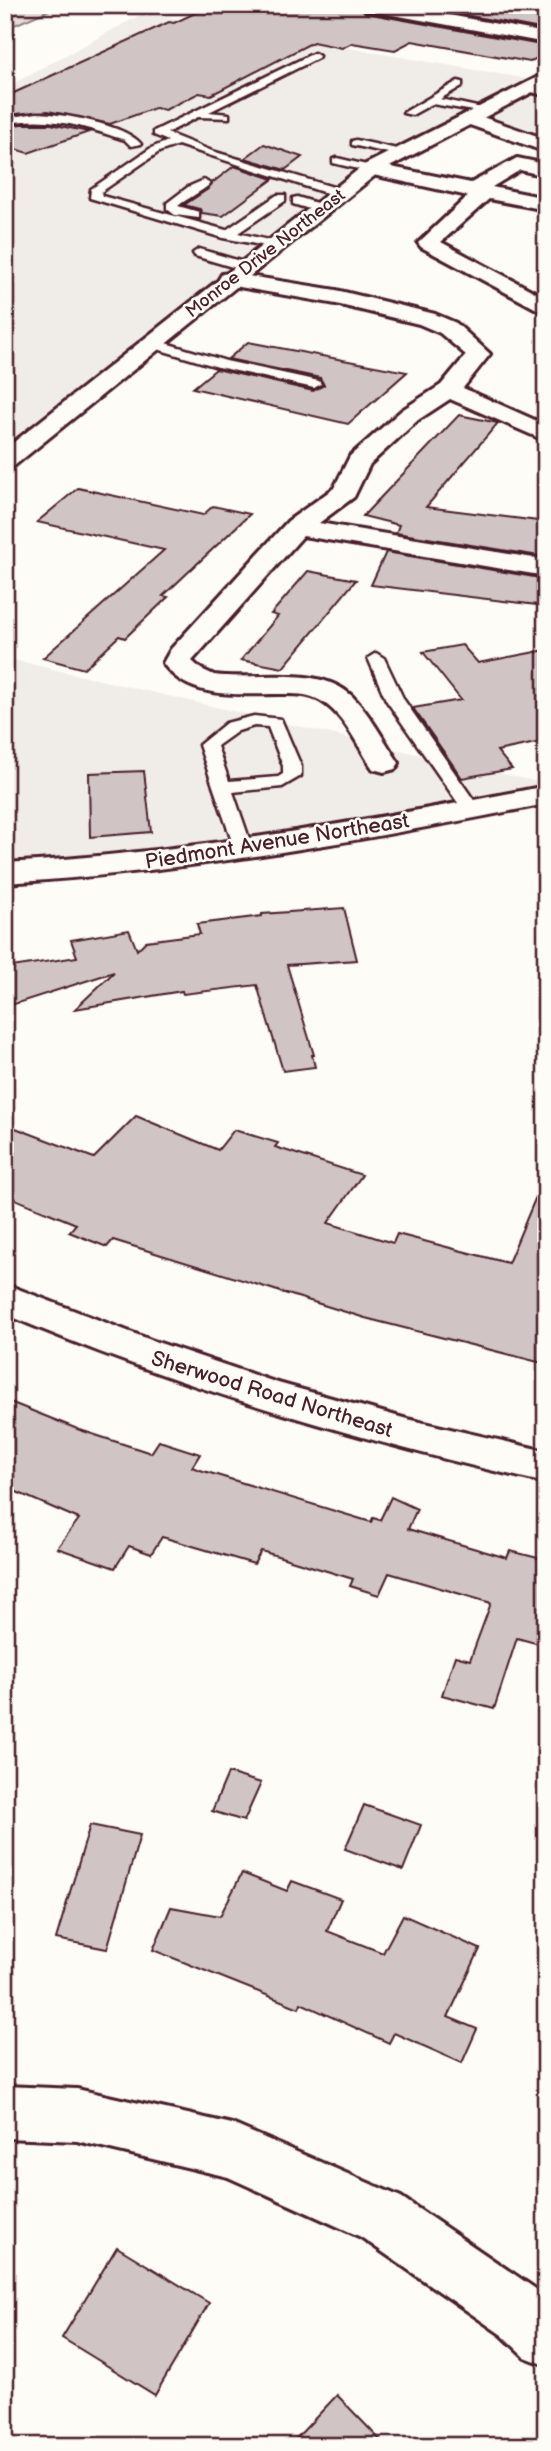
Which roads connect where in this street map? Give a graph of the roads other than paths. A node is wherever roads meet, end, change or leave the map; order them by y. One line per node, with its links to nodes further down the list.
1 (14, 5): 3 (lane)
2 (366, 5): 4 (street)
3 (5, 8)
4 (546, 38)
5 (314, 56): 10 (lane)
6 (458, 84): 8 (lane)
7 (541, 85): 11 (street, Monroe Drive Northeast)
8 (430, 100): 9 (lane); 11 (lane)
9 (408, 113)
10 (196, 114): 12 (lane); 16 (lane)
11 (475, 115): 18 (street); 20 (street, Monroe Drive Northeast)
12 (225, 116)
13 (5, 121): 14 (lane)
14 (63, 125): 17 (lane); 17 (lane)
15 (362, 139): 20 (lane)
16 (177, 141): 19 (lane); 28 (lane)
17 (135, 144): 19 (lane)
18 (546, 146)
19 (155, 150): 26 (lane)
20 (402, 153): 22 (street, Monroe Drive Northeast)
21 (337, 162): 22 (lane)
22 (371, 169): 27 (street); 28 (street, Monroe Drive Northeast)
23 (546, 170): 27 (street)
24 (204, 184): 33 (lane)
25 (81, 185): 26 (lane)
26 (98, 189): 33 (lane)
27 (477, 192): 31 (street); 38 (street)
28 (339, 193): 32 (street, Monroe Drive Northeast)
29 (281, 198): 34 (lane)
30 (297, 201): 32 (lane)
31 (546, 204)
32 (319, 208): 35 (street, Monroe Drive Northeast)
33 (207, 229): 34 (lane)
34 (227, 235): 35 (lane)
35 (273, 245): 37 (street, Monroe Drive Northeast)
36 (199, 253): 37 (lane)
37 (238, 273): 39 (street, Monroe Drive Northeast); 41 (street)
38 (546, 307)
39 (152, 343): 40 (lane); 43 (street, Monroe Drive Northeast)
40 (314, 384)
41 (449, 390): 42 (street); 44 (street)
42 (546, 434)
43 (5, 461)
44 (297, 527): 45 (street); 47 (street)
45 (546, 568)
46 (376, 658): 50 (lane)
47 (384, 763)
48 (222, 787): 48 (lane); 51 (lane)
49 (546, 795): 50 (street, Piedmont Avenue Northeast)
50 (471, 809): 51 (street, Piedmont Avenue Northeast)
51 (244, 850): 52 (street, Piedmont Avenue Northeast)
52 (5, 873)
53 (5, 1298): 54 (street, Sherwood Road Northeast)
54 (546, 1467)
55 (5, 2112): 56 (street)
56 (546, 2336)

